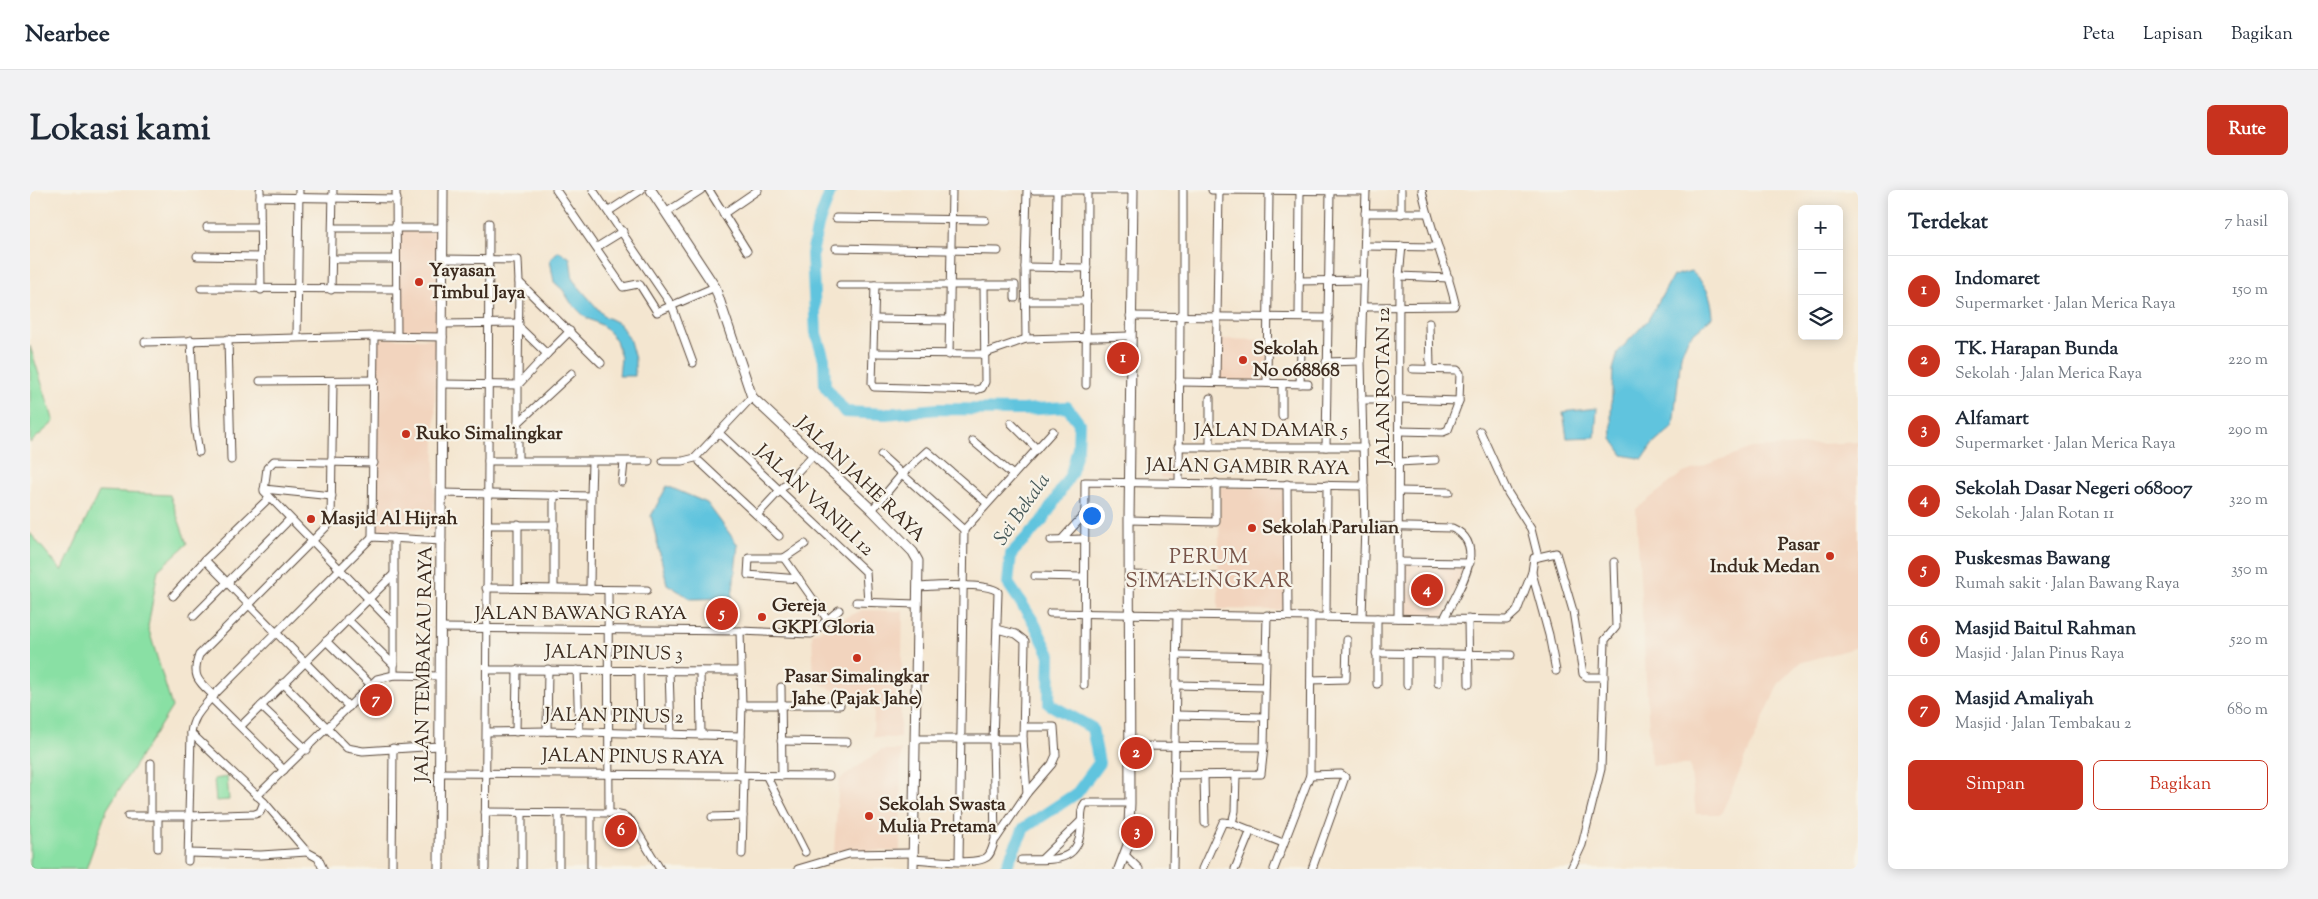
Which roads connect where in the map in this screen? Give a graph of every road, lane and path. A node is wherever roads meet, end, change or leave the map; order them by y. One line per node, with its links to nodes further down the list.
1 (396, 190): 29 (street)
2 (443, 190): 43 (street, JALAN TEMBAKAU RAYA)
3 (593, 190): 30 (street)
4 (642, 190): 30 (street)
5 (651, 190): 31 (street)
6 (701, 190): 31 (street)
7 (708, 190): 34 (street)
8 (758, 190): 34 (street)
9 (952, 190): 37 (street)
10 (1027, 190): 60 (street)
11 (1034, 190): 12 (street)
12 (1056, 190): 20 (street); 61 (street)
13 (1132, 190): 20 (street); 87 (street)
14 (1183, 190): 85 (street)
15 (1212, 190): 16 (street)
16 (1219, 190): 21 (street); 86 (street)
17 (1401, 190): 35 (street)
18 (1422, 190): 33 (street)
19 (559, 191): 49 (street)
20 (1087, 191): 62 (street)
21 (1269, 191): 22 (street); 88 (street)
22 (1300, 191): 23 (street); 66 (street)
23 (1319, 191): 25 (street)
24 (1366, 191): 25 (street); 32 (street)
25 (1330, 192): 67 (street)
26 (260, 193): 28 (street); 41 (street)
27 (332, 193): 28 (street); 29 (street); 42 (street)
28 (299, 194): 77 (street)
29 (397, 199): 44 (street)
30 (609, 211): 45 (street)
31 (667, 212): 73 (street)
32 (1365, 213): 35 (street); 46 (street)
33 (1427, 213): 35 (street); 48 (street)
34 (723, 214): 51 (street)
35 (1401, 214)
36 (836, 218): 37 (street)
37 (952, 220): 38 (street); 52 (street)
38 (986, 220)
39 (489, 223): 57 (street)
40 (207, 227): 41 (street)
41 (260, 227): 55 (street)
42 (333, 228): 44 (street); 56 (street)
43 (442, 228): 44 (street); 59 (street, JALAN TEMBAKAU RAYA)
44 (397, 229): 58 (street)
45 (623, 231): 49 (street); 82 (street)
46 (1365, 246): 47 (street); 65 (street)
47 (1402, 246): 48 (street); 63 (street, JALAN ROTAN 12)
48 (1438, 246): 64 (street)
49 (597, 247): 82 (street)
50 (836, 248): 52 (street)
51 (747, 251)
52 (950, 251): 53 (street); 71 (street)
53 (998, 251)
54 (197, 256): 55 (street)
55 (260, 257): 76 (street)
56 (332, 258): 58 (street); 78 (street)
57 (489, 258): 59 (street); 68 (street); 93 (street)
58 (396, 259): 75 (street)
59 (442, 259): 95 (street, JALAN TEMBAKAU RAYA)
60 (1025, 267): 61 (street); 80 (street)
61 (1056, 268): 62 (street)
62 (1087, 268): 81 (street)
63 (1399, 276): 64 (street); 83 (street, JALAN ROTAN 12)
64 (1449, 278): 83 (street)
65 (1364, 280): 67 (street); 84 (street)
66 (1299, 281): 67 (street); 89 (street)
67 (1329, 281): 90 (street)
68 (519, 282): 96 (street); 97 (street)
69 (840, 285): 70 (street)
70 (874, 285): 71 (street); 91 (street)
71 (950, 285): 72 (street); 92 (street)
72 (984, 285): 79 (street); 111 (street)
73 (715, 286): 82 (street); 131 (street)
74 (201, 288): 76 (street)
75 (396, 289): 78 (street); 99 (street)
76 (261, 290): 77 (street)
77 (298, 290): 78 (street); 102 (street)
78 (331, 290)
79 (1015, 298)
80 (1026, 302): 81 (street); 105 (street)
81 (1087, 302): 100 (street)
82 (672, 306): 116 (street)
83 (1400, 306): 84 (street); 133 (street, JALAN ROTAN 12)
84 (1363, 307): 113 (street)
85 (1181, 315): 86 (street); 87 (street); 123 (street)
86 (1217, 315): 88 (street); 124 (street)
87 (1130, 316): 101 (street)
88 (1268, 316): 89 (street); 125 (street)
89 (1299, 317): 90 (street)
90 (1329, 318): 114 (street)
91 (874, 319): 92 (street); 110 (street)
92 (950, 320): 112 (street)
93 (487, 322): 95 (street); 96 (street); 127 (street)
94 (1428, 323): 117 (street)
95 (444, 324): 103 (street, JALAN TEMBAKAU RAYA)
96 (519, 325): 109 (street); 129 (street)
97 (570, 331): 109 (street); 115 (street)
98 (374, 336): 99 (street); 102 (street); 120 (street)
99 (396, 336): 103 (street)
100 (1086, 336): 101 (street); 105 (street); 130 (street)
101 (1130, 336): 168 (street)
102 (297, 337): 104 (street)
103 (444, 337): 126 (street, JALAN TEMBAKAU RAYA)
104 (228, 339): 106 (street); 153 (street)
105 (1026, 339): 111 (street)
106 (191, 340): 107 (street); 150 (street)
107 (146, 342)
108 (1301, 351): 128 (street)
109 (547, 354): 129 (street)
110 (872, 354): 111 (street); 112 (street)
111 (983, 354): 112 (street)
112 (949, 355)
113 (1362, 361): 114 (street); 134 (street)
114 (1326, 362): 147 (street)
115 (601, 363)
116 (693, 363)
117 (1430, 369): 118 (street); 136 (street)
118 (1413, 370)
119 (572, 374): 138 (street)
120 (374, 380): 122 (street); 164 (street)
121 (260, 381): 122 (street)
122 (333, 381): 159 (street)
123 (1179, 382): 124 (street); 145 (street)
124 (1216, 382): 125 (street)
125 (1267, 383): 128 (street)
126 (443, 384): 127 (street); 178 (street, JALAN TEMBAKAU RAYA)
127 (488, 384): 129 (street); 156 (street)
128 (1282, 384): 137 (street)
129 (518, 385): 138 (street)
130 (1086, 385)
131 (752, 397): 143 (street); 152 (street, JALAN JAHE RAYA)
132 (1210, 398): 146 (street)
133 (1400, 399): 136 (street); 141 (street, JALAN ROTAN 12)
134 (1362, 400): 135 (street); 148 (street)
135 (1388, 400)
136 (1460, 401): 141 (street)
137 (1282, 416)
138 (518, 423): 154 (street)
139 (1011, 423): 149 (street)
140 (1053, 431): 149 (street)
141 (1399, 431): 163 (street, JALAN ROTAN 12)
142 (1480, 431): 205 (street)
143 (718, 432): 158 (street); 175 (street, JALAN VANILI 12)
144 (973, 441): 166 (street)
145 (1178, 447): 146 (street, JALAN DAMAR 5); 169 (street)
146 (1210, 447): 147 (street, JALAN DAMAR 5)
147 (1326, 447): 148 (street, JALAN DAMAR 5)
148 (1364, 447): 173 (street)
149 (1037, 449): 166 (street)
150 (199, 452)
151 (881, 455): 165 (street)
152 (812, 456): 175 (street); 185 (street, JALAN JAHE RAYA)
153 (230, 460)
154 (518, 460): 156 (street); 160 (street)
155 (1435, 460): 163 (street)
156 (488, 461): 179 (street)
157 (649, 461): 161 (street)
158 (662, 461)
159 (332, 462): 164 (street); 174 (street); 181 (street)
160 (592, 462): 161 (street); 182 (street)
161 (624, 462): 167 (street)
162 (700, 462): 186 (street)
163 (1399, 462): 176 (street, JALAN ROTAN 12)
164 (374, 463): 197 (street)
165 (903, 473): 184 (street); 185 (street); 195 (street)
166 (1013, 475): 184 (street)
167 (622, 482)
168 (1130, 482): 169 (street, JALAN GAMBIR RAYA); 187 (street, JALAN GAMBIR RAYA); 189 (street)
169 (1179, 482): 170 (street, JALAN GAMBIR RAYA)
170 (1216, 483): 171 (street, JALAN GAMBIR RAYA); 189 (street)
171 (1287, 484): 172 (street, JALAN GAMBIR RAYA); 241 (street)
172 (1327, 485): 173 (street, JALAN GAMBIR RAYA); 243 (street)
173 (1364, 486): 193 (street)
174 (264, 489): 181 (street); 183 (street)
175 (780, 490): 186 (street); 231 (street, JALAN VANILI 12)
176 (1400, 491): 177 (street); 194 (street, JALAN ROTAN 12)
177 (1449, 492)
178 (442, 493): 179 (street); 203 (street, JALAN TEMBAKAU RAYA)
179 (487, 495): 180 (street); 191 (street)
180 (554, 495): 182 (street); 192 (street)
181 (332, 496): 202 (street)
182 (592, 496): 225 (street)
183 (269, 498): 188 (street); 207 (street)
184 (987, 503): 195 (street)
185 (872, 510): 220 (street, JALAN JAHE RAYA)
186 (757, 515): 196 (street)
187 (1083, 516): 199 (street); 201 (street)
188 (290, 520): 202 (street); 219 (street)
189 (1129, 520): 214 (street)
190 (518, 524): 191 (street); 192 (street); 223 (street)
191 (487, 525): 222 (street)
192 (554, 525): 224 (street)
193 (1365, 526): 194 (street); 244 (street)
194 (1399, 526): 208 (street, JALAN ROTAN 12); 210 (street)
195 (964, 530): 221 (street)
196 (779, 536)
197 (372, 537): 198 (street); 211 (street)
198 (394, 538): 203 (street); 213 (street)
199 (1062, 539): 200 (street); 201 (street)
200 (1051, 540)
201 (1083, 540): 216 (street)
202 (312, 541): 211 (street); 232 (street)
203 (442, 541): 252 (street, JALAN TEMBAKAU RAYA)
204 (805, 544): 206 (street)
205 (1538, 557): 212 (street); 281 (street)
206 (784, 558): 218 (street); 218 (street)
207 (205, 560): 219 (street); 228 (street)
208 (1398, 562): 210 (street); 246 (street, JALAN ROTAN 12)
209 (1614, 562): 281 (street)
210 (1470, 563): 249 (street)
211 (340, 571): 229 (street); 257 (street)
212 (1532, 572): 250 (street); 278 (street)
213 (394, 574): 229 (street); 251 (street)
214 (1130, 575): 217 (street); 236 (street)
215 (1035, 576): 216 (street)
216 (1083, 577): 237 (street)
217 (1217, 577)
218 (799, 579): 248 (street)
219 (229, 583): 232 (street); 240 (street)
220 (918, 586): 221 (street); 233 (street, JALAN JAHE RAYA)
221 (962, 586): 253 (street); 316 (street)
222 (486, 588): 223 (street); 254 (street)
223 (518, 588): 224 (street)
224 (554, 588): 225 (street)
225 (590, 590): 227 (street)
226 (647, 590): 227 (street)
227 (608, 591): 255 (street)
228 (173, 596)
229 (368, 600): 247 (street); 251 (street)
230 (856, 602): 231 (street)
231 (868, 602): 233 (street)
232 (250, 604): 257 (street); 293 (street)
233 (917, 604): 314 (street, JALAN JAHE RAYA)
234 (839, 610): 248 (street)
235 (1050, 613): 237 (street)
236 (1131, 613): 237 (street); 238 (street); 321 (street)
237 (1083, 614): 288 (street)
238 (1177, 614): 239 (street); 263 (street)
239 (1267, 615): 241 (street); 266 (street)
240 (194, 616)
241 (1288, 616): 242 (street)
242 (1311, 616): 243 (street); 282 (street)
243 (1326, 616): 244 (street)
244 (1362, 617): 245 (street)
245 (1377, 618): 246 (street); 260 (street)
246 (1398, 618): 249 (street)
247 (347, 619): 259 (street); 268 (street)
248 (827, 619): 256 (street, JALAN BAWANG RAYA)
249 (1444, 619): 250 (street)
250 (1468, 619): 264 (street)
251 (392, 623): 268 (street)
252 (440, 628): 254 (street, JALAN BAWANG RAYA); 280 (street, JALAN TEMBAKAU RAYA)
253 (997, 629): 302 (street); 317 (street)
254 (486, 630): 255 (street, JALAN BAWANG RAYA); 270 (street)
255 (610, 631): 256 (street, JALAN BAWANG RAYA); 275 (street)
256 (740, 631): 277 (street, JALAN PINUS RAYA)
257 (276, 633): 267 (street); 293 (street)
258 (1347, 640): 282 (street)
259 (326, 641): 267 (street); 287 (street)
260 (1376, 653): 261 (street); 284 (street)
261 (1406, 653): 262 (street); 289 (street)
262 (1438, 654): 264 (street); 285 (street)
263 (1177, 655): 266 (street); 291 (street)
264 (1468, 655): 265 (street); 286 (street)
265 (1511, 655)
266 (1266, 656): 292 (street)
267 (304, 663): 283 (street); 298 (street)
268 (394, 665): 279 (street)
269 (548, 669): 271 (street, JALAN PINUS 3); 272 (street, JALAN PINUS 3); 304 (street)
270 (487, 670): 271 (street, JALAN PINUS 3); 305 (street)
271 (517, 670): 306 (street)
272 (577, 670): 275 (street, JALAN PINUS 3); 307 (street)
273 (639, 670): 274 (street, JALAN PINUS 3); 275 (street, JALAN PINUS 3); 309 (street)
274 (669, 670): 276 (street, JALAN PINUS 3); 311 (street)
275 (609, 671): 308 (street)
276 (700, 671): 277 (street, JALAN PINUS 3); 312 (street)
277 (740, 671): 294 (street, JALAN PINUS RAYA)
278 (1556, 671)
279 (394, 675): 280 (street); 287 (street)
280 (440, 676): 320 (street, JALAN TEMBAKAU RAYA)
281 (1604, 677): 386 (street)
282 (1312, 680): 334 (street)
283 (283, 683): 296 (street); 303 (street)
284 (1377, 684)
285 (1438, 684)
286 (1469, 684)
287 (371, 685): 298 (street)
288 (1084, 685)
289 (1407, 685)
290 (781, 686): 297 (street)
291 (1176, 686): 292 (street); 299 (street)
292 (1265, 686): 300 (street)
293 (213, 697): 301 (street); 310 (street)
294 (742, 705): 297 (street); 313 (street, JALAN PINUS RAYA)
295 (840, 705): 297 (street)
296 (261, 706): 301 (street); 325 (street)
297 (781, 706): 318 (street)
298 (349, 707): 303 (street)
299 (1176, 715): 300 (street); 322 (street)
300 (1264, 717): 324 (street)
301 (241, 726): 327 (street)
302 (1024, 727): 315 (street); 339 (street)
303 (328, 728): 323 (street); 325 (street)
304 (547, 731): 306 (street, JALAN PINUS 2); 307 (street, JALAN PINUS 2)
305 (487, 732): 306 (street, JALAN PINUS 2); 329 (street)
306 (516, 732)
307 (579, 733): 308 (street, JALAN PINUS 2)
308 (609, 733): 309 (street, JALAN PINUS 2); 330 (street)
309 (640, 733): 311 (street, JALAN PINUS 2)
310 (191, 734): 340 (street); 350 (street)
311 (671, 734): 312 (street, JALAN PINUS 2)
312 (701, 734): 313 (street, JALAN PINUS 2)
313 (741, 736): 335 (street, JALAN PINUS RAYA)
314 (915, 739): 316 (street); 366 (street, JALAN JAHE RAYA)
315 (1023, 739): 317 (street); 339 (street)
316 (960, 740): 317 (street); 367 (street)
317 (993, 740): 357 (street)
318 (781, 741): 319 (street); 336 (street)
319 (847, 742)
320 (439, 746): 323 (street); 328 (street, JALAN TEMBAKAU RAYA)
321 (1131, 746): 322 (street); 342 (street)
322 (1175, 746): 324 (street); 331 (street)
323 (393, 748): 371 (street)
324 (1264, 748): 333 (street)
325 (307, 750): 327 (street)
326 (151, 763): 349 (street)
327 (284, 770): 340 (street)
328 (440, 773): 329 (street, JALAN PINUS RAYA); 372 (street, JALAN TEMBAKAU RAYA)
329 (486, 773): 330 (street, JALAN PINUS RAYA); 343 (street)
330 (609, 774): 335 (street, JALAN PINUS RAYA); 347 (street)
331 (1174, 775): 332 (street); 381 (street)
332 (1204, 775): 333 (street); 355 (street)
333 (1236, 775): 354 (street)
334 (1310, 775): 358 (street); 385 (street)
335 (742, 776): 338 (street); 351 (street)
336 (782, 776): 337 (street); 338 (street)
337 (829, 776)
338 (767, 777): 361 (street)
339 (1027, 793): 357 (street)
340 (258, 796): 341 (street)
341 (264, 802): 350 (street); 360 (street)
342 (1130, 804): 353 (street); 364 (street)
343 (485, 812): 344 (street); 373 (street)
344 (522, 813): 345 (street); 374 (street)
345 (559, 813): 346 (street); 375 (street)
346 (591, 813): 347 (street); 376 (street)
347 (609, 813): 377 (street)
348 (128, 816): 349 (street)
349 (155, 816): 350 (street); 359 (street)
350 (189, 816): 362 (street)
351 (743, 816): 352 (street); 363 (street)
352 (712, 817)
353 (1081, 821): 365 (street); 365 (street)
354 (1232, 823): 356 (street); 382 (street)
355 (1204, 824)
356 (1251, 830): 358 (street); 383 (street)
357 (995, 839): 367 (street)
358 (1283, 843): 384 (street)
359 (158, 848)
360 (306, 852): 362 (street); 370 (street)
361 (805, 852)
362 (189, 853): 369 (street)
363 (742, 854)
364 (1126, 856): 379 (street); 380 (street)
365 (1042, 859): 368 (street)
366 (913, 860): 367 (street); 378 (street)
367 (959, 860)
368 (1020, 860)
369 (188, 861)
370 (322, 869)
371 (392, 869)
372 (439, 869)
373 (485, 869)
374 (522, 869)
375 (559, 869)
376 (591, 869)
377 (660, 869)
378 (798, 869)
379 (1119, 869)
380 (1140, 869)
381 (1173, 869)
382 (1202, 869)
383 (1235, 869)
384 (1274, 869)
385 (1312, 869)
386 (1571, 869)

